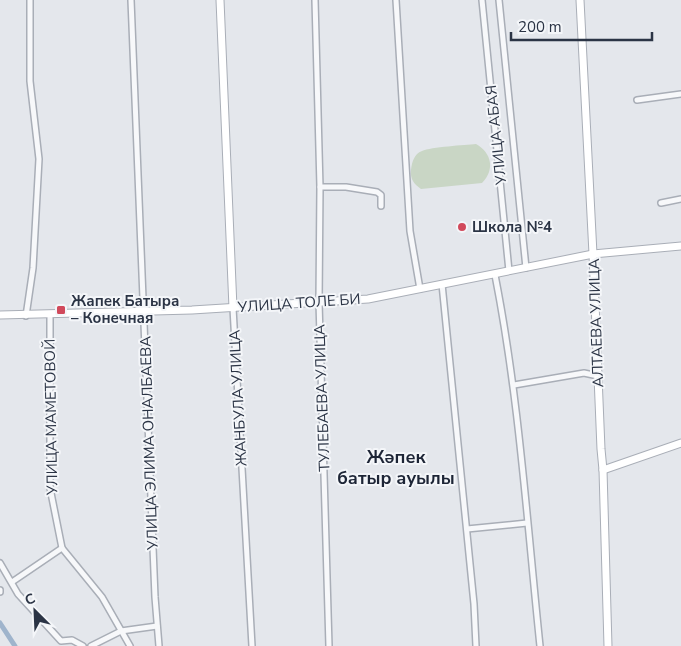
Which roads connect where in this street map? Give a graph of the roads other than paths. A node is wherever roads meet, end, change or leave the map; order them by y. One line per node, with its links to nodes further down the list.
1 (30, 0): 27 (street)
2 (130, 0): 24 (street, УЛИЦА ЭЛИМА ОНАЛБАЕВА)
3 (220, 0): 23 (main road, ЖАНБУЛА УЛИЦА)
4 (315, 0): 11 (street, ТУЛЕБАЕВА УЛИЦА)
5 (396, 0): 21 (street)
6 (482, 0): 18 (street, УЛИЦА АБАЯ)
7 (500, 0): 17 (street, УЛИЦА АБАЯ)
8 (580, 0): 16 (main road, АЛТАЕВА УЛИЦА)
9 (681, 94): 10 (street)
10 (637, 100)
11 (320, 187): 14 (street); 22 (street, ТУЛЕБАЕВА УЛИЦА)
12 (681, 199): 13 (street)
13 (661, 202)
14 (381, 206)
15 (681, 246): 16 (main road, УЛИЦА ТОЛЕ БИ)
16 (593, 254): 17 (main road, УЛИЦА ТОЛЕ БИ); 28 (main road, АЛТАЕВА УЛИЦА)
17 (526, 268): 18 (main road, УЛИЦА ТОЛЕ БИ)
18 (510, 271): 19 (main road, УЛИЦА ТОЛЕ БИ)
19 (495, 274): 20 (main road, УЛИЦА ТОЛЕ БИ); 29 (street)
20 (442, 284): 21 (main road, УЛИЦА ТОЛЕ БИ); 33 (street)
21 (420, 289): 22 (main road, УЛИЦА ТОЛЕ БИ)
22 (319, 302): 23 (main road, УЛИЦА ТОЛЕ БИ); 44 (street, ТУЛЕБАЕВА УЛИЦА)
23 (233, 308): 24 (main road, УЛИЦА ТОЛЕ БИ); 43 (street, ЖАНБУЛА УЛИЦА)
24 (144, 312): 26 (main road, УЛИЦА ТОЛЕ БИ); 37 (street, УЛИЦА ЭЛИМА ОНАЛБАЕВА)
25 (0, 315): 27 (main road, УЛИЦА ТОЛЕ БИ)
26 (50, 315): 27 (main road, УЛИЦА ТОЛЕ БИ); 34 (street, УЛИЦА МАМЕТОВОЙ)
27 (26, 316)
28 (598, 376): 29 (street); 31 (main road, АЛТАЕВА УЛИЦА)
29 (514, 385): 32 (street)
30 (681, 443): 31 (main road)
31 (603, 470): 47 (main road, АЛТАЕВА УЛИЦА)
32 (527, 523): 33 (street); 46 (street)
33 (467, 528): 45 (street)
34 (62, 548): 36 (street); 38 (street, УЛИЦА МАМЕТОВОЙ)
35 (0, 563): 36 (street)
36 (12, 582): 39 (street)
37 (157, 626): 38 (street); 42 (street, УЛИЦА ЭЛИМА ОНАЛБАЕВА)
38 (121, 631): 40 (street); 41 (street, УЛИЦА МАМЕТОВОЙ)
39 (83, 646)
40 (91, 646)
41 (130, 646)
42 (159, 646)
43 (252, 646)
44 (329, 646)
45 (476, 646)
46 (540, 646)
47 (608, 646)

